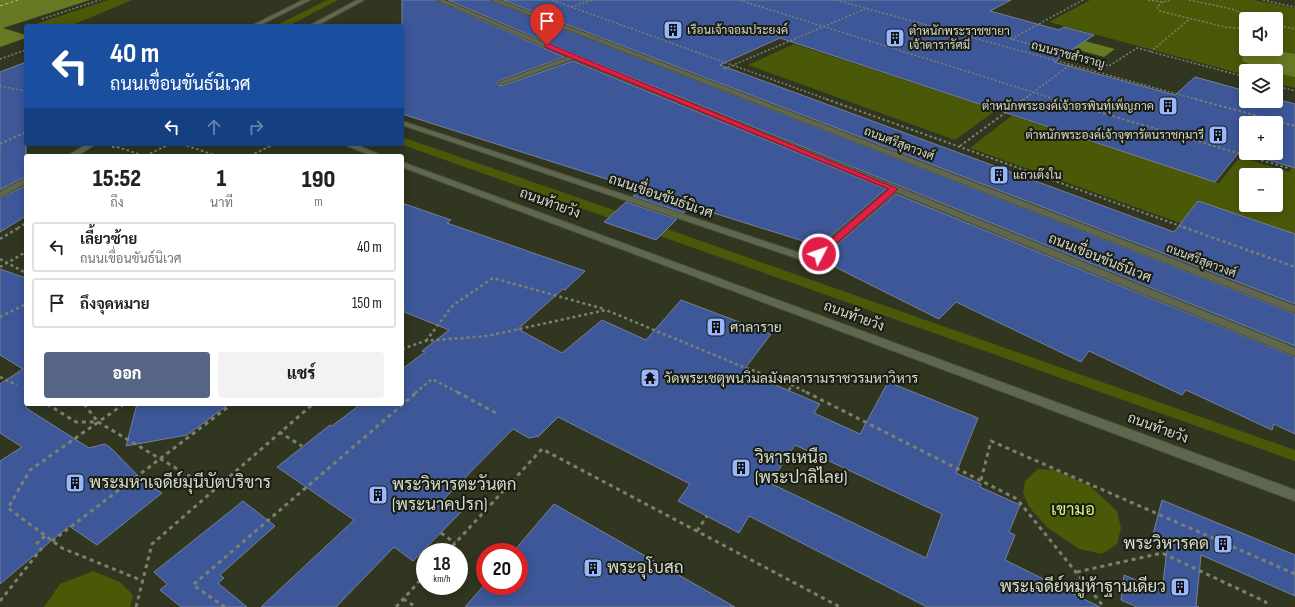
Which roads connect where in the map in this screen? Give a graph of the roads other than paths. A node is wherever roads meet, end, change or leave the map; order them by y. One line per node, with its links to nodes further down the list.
1 (307, 0): 5 (street)
2 (361, 0): 6 (street)
3 (440, 0): 7 (street, ถนนเขื่อนขันธ์นิเวศ)
4 (494, 0): 18 (street, ถนนศรีสุดาวงศ์)
5 (258, 24)
6 (316, 24)
7 (573, 57): 8 (street); 16 (street, ถนนเขื่อนขันธ์นิเวศ)
8 (501, 83)
9 (404, 124): 16 (street, ถนนเขื่อนขันธ์นิเวศ)
10 (88, 146): 12 (street)
11 (352, 146): 13 (street)
12 (74, 154)
13 (374, 154)
14 (404, 165): 20 (street, ถนนท้ายวัง)
15 (24, 182): 17 (street)
16 (894, 189): 19 (street, ถนนเขื่อนขันธ์นิเวศ)
17 (0, 195)
18 (1295, 310)
19 (1295, 352)
20 (1295, 496)

